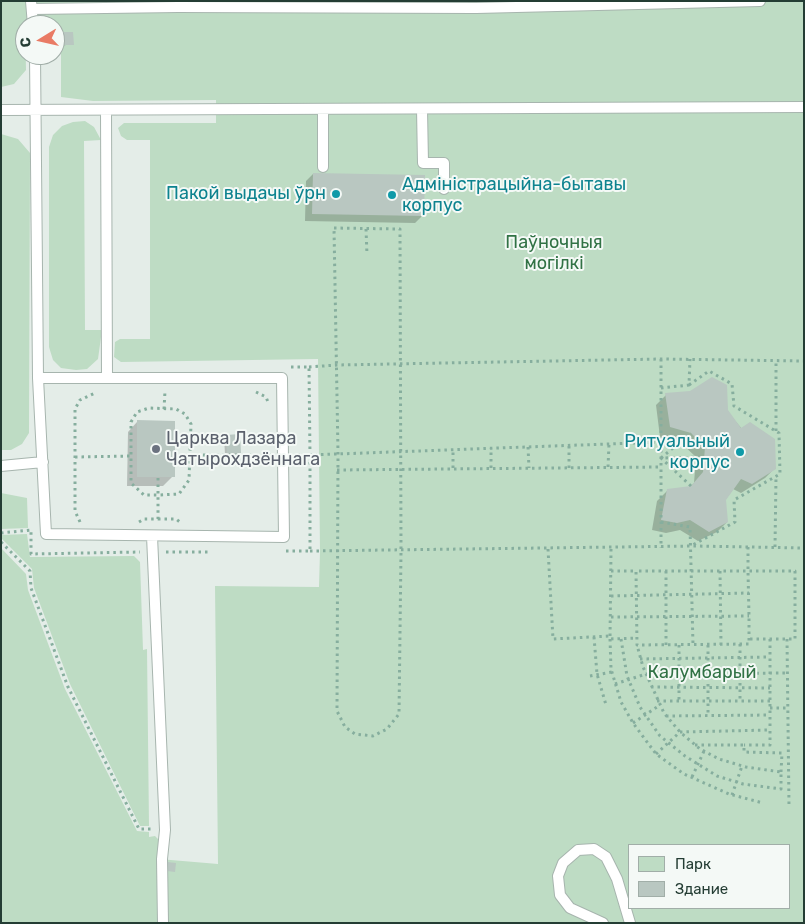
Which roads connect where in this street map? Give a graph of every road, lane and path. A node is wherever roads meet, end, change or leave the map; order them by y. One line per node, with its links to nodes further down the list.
1 (760, 1): 2 (lane)
2 (696, 2): 4 (lane)
3 (552, 3): 4 (lane); 11 (lane)
4 (623, 3)
5 (178, 4): 7 (lane); 8 (lane)
6 (31, 5): 7 (lane)
7 (102, 5)
8 (248, 5): 9 (lane)
9 (324, 5): 10 (lane)
10 (404, 5): 11 (lane)
11 (476, 5)
12 (35, 65): 14 (lane)
13 (804, 107): 15 (lane)
14 (35, 108): 16 (lane); 17 (lane); 31 (lane)
15 (422, 109): 18 (lane); 20 (lane)
16 (1, 110)
17 (106, 110): 18 (lane); 32 (lane)
18 (323, 110): 19 (lane)
19 (323, 167)
20 (444, 189)
21 (366, 228): 22 (path); 27 (path); 28 (path)
22 (366, 255)
23 (661, 359): 24 (path); 27 (path); 34 (path)
24 (690, 359): 25 (path); 33 (path)
25 (776, 360): 26 (path); 42 (path)
26 (804, 361)
27 (399, 364): 28 (path); 51 (path)
28 (337, 365): 30 (path); 52 (path)
29 (281, 367): 30 (path)
30 (309, 367): 52 (path)
31 (38, 378): 32 (lane); 59 (lane)
32 (107, 378): 79 (lane)
33 (689, 385): 34 (path); 42 (path)
34 (661, 388): 44 (path)
35 (155, 391): 36 (path)
36 (165, 391): 37 (path); 41 (path)
37 (174, 391)
38 (252, 391): 40 (path)
39 (100, 392): 56 (path)
40 (270, 405)
41 (164, 409): 53 (path); 55 (path)
42 (776, 431): 71 (path)
43 (691, 433): 58 (path)
44 (661, 442): 45 (path); 58 (path)
45 (608, 444): 47 (path); 67 (path)
46 (270, 445): 54 (path)
47 (569, 446): 48 (path); 66 (path)
48 (528, 447): 49 (path); 65 (path)
49 (492, 448): 50 (path); 64 (path)
50 (453, 450): 51 (path); 63 (path)
51 (400, 451): 52 (path); 68 (path)
52 (338, 453): 69 (path)
53 (190, 455): 54 (path); 73 (path)
54 (270, 455): 60 (path)
55 (131, 456): 56 (path); 73 (path)
56 (75, 457): 77 (path)
57 (704, 457): 58 (path)
58 (661, 458): 62 (path); 72 (path)
59 (43, 462): 61 (lane); 79 (lane)
60 (270, 465)
61 (1, 466)
62 (661, 467): 67 (path); 76 (path)
63 (453, 468): 64 (path); 68 (path)
64 (491, 468): 65 (path)
65 (529, 468): 66 (path)
66 (568, 468): 67 (path)
67 (608, 468)
68 (401, 469): 69 (path); 89 (path)
69 (337, 470): 90 (path)
70 (158, 477): 73 (path)
71 (776, 477): 81 (path); 83 (path)
72 (691, 486)
73 (158, 494): 74 (path)
74 (158, 514)
75 (158, 519): 78 (path)
76 (661, 522): 81 (path); 84 (path)
77 (83, 524)
78 (185, 526)
79 (152, 536): 173 (lane)
80 (1, 542): 173 (path)
81 (691, 546): 82 (path); 84 (path); 94 (path)
82 (748, 547): 83 (path); 96 (path)
83 (775, 547): 85 (path)
84 (661, 548): 86 (path)
85 (804, 548)
86 (611, 549): 87 (path); 91 (path)
87 (548, 550): 89 (path); 109 (path)
88 (310, 551): 90 (path)
89 (401, 551): 90 (path); 90 (path)
90 (336, 552)
91 (611, 571): 92 (path); 101 (path)
92 (636, 571): 93 (path); 102 (path)
93 (666, 571): 94 (path); 99 (path)
94 (692, 571): 95 (path); 100 (path)
95 (720, 571): 96 (path); 97 (path)
96 (748, 571): 98 (path); 115 (path)
97 (721, 594): 98 (path); 100 (path); 103 (path)
98 (749, 594): 104 (path)
99 (666, 595): 100 (path); 102 (path); 107 (path)
100 (692, 595): 108 (path)
101 (611, 596): 102 (path); 105 (path)
102 (637, 596): 106 (path)
103 (721, 616): 104 (path); 108 (path); 116 (path)
104 (749, 616): 113 (path)
105 (611, 617): 106 (path); 110 (path)
106 (637, 617): 107 (path); 112 (path)
107 (666, 617): 108 (path); 119 (path)
108 (693, 617): 121 (path)
109 (594, 637): 110 (path); 132 (path)
110 (610, 638): 111 (path); 128 (path)
111 (621, 638): 112 (path); 137 (path)
112 (637, 638): 118 (path)
113 (749, 639): 114 (path); 117 (path)
114 (770, 639): 115 (path); 123 (path)
115 (787, 639): 131 (path)
116 (721, 644): 117 (path); 122 (path)
117 (740, 644): 125 (path)
118 (637, 645): 119 (path); 126 (path)
119 (666, 645): 120 (path)
120 (679, 645): 121 (path); 127 (path)
121 (693, 645): 122 (path)
122 (708, 645): 124 (path)
123 (770, 657): 125 (path); 130 (path)
124 (708, 658): 125 (path); 127 (path); 135 (path)
125 (740, 658): 129 (path)
126 (640, 659): 127 (path); 133 (path)
127 (679, 659): 134 (path)
128 (612, 672): 132 (path); 138 (path)
129 (740, 673): 130 (path); 135 (path); 142 (path)
130 (770, 673): 131 (path); 143 (path)
131 (787, 673): 152 (path)
132 (597, 674): 136 (path); 149 (path)
133 (646, 674): 134 (path); 137 (path); 139 (path)
134 (679, 674): 135 (path); 140 (path)
135 (708, 674): 141 (path)
136 (590, 676)
137 (628, 679): 138 (path); 153 (path)
138 (615, 684): 157 (path)
139 (651, 688): 140 (path); 146 (path)
140 (679, 688): 141 (path); 144 (path)
141 (708, 688): 142 (path); 145 (path)
142 (740, 688): 143 (path); 147 (path)
143 (770, 688): 148 (path)
144 (679, 700): 145 (path); 146 (path)
145 (708, 700): 147 (path); 156 (path)
146 (658, 701): 150 (path)
147 (740, 701): 148 (path)
148 (770, 701): 151 (path)
149 (606, 705)
150 (660, 705): 153 (path); 155 (path)
151 (770, 708): 152 (path); 154 (path)
152 (787, 708): 172 (path)
153 (645, 714): 157 (path); 160 (path)
154 (770, 715): 156 (path); 158 (path)
155 (666, 716): 156 (path); 159 (path)
156 (708, 716)
157 (633, 723): 164 (path)
158 (770, 730): 159 (path); 162 (path)
159 (680, 732): 160 (path); 161 (path)
160 (668, 743): 164 (path); 165 (path)
161 (696, 745): 162 (path); 163 (path)
162 (744, 745): 167 (path)
163 (704, 751): 165 (path); 166 (path)
164 (656, 754): 168 (path)
165 (698, 764): 168 (path); 169 (path)
166 (742, 766): 167 (path); 169 (path)
167 (782, 772): 169 (path)
168 (692, 777): 170 (path)
169 (736, 782): 170 (path)
170 (732, 795): 171 (path)
171 (763, 803)
172 (789, 806)
173 (165, 830): 174 (lane)
174 (163, 923)
175 (603, 923): 176 (lane)
176 (630, 923)

